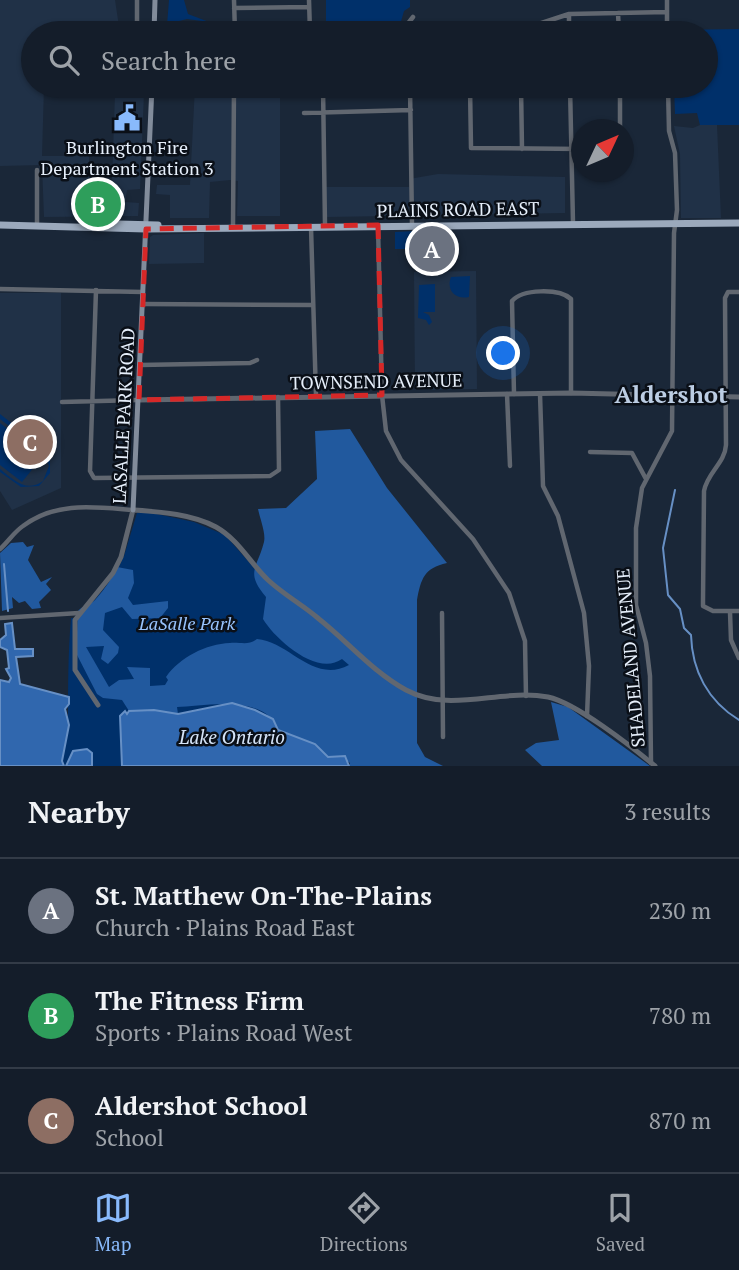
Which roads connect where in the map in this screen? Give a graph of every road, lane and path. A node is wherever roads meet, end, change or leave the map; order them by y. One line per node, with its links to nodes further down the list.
1 (137, 0): 12 (street)
2 (155, 0): 13 (main road)
3 (234, 0): 7 (street)
4 (309, 0): 6 (street)
5 (667, 0): 8 (street)
6 (309, 7): 7 (street); 15 (street)
7 (234, 8): 14 (street)
8 (667, 12): 9 (street); 20 (street)
9 (618, 13): 10 (street); 19 (street)
10 (569, 14): 17 (street); 18 (street)
11 (413, 17): 16 (street)
12 (137, 21)
13 (154, 21)
14 (235, 21)
15 (310, 21)
16 (409, 21)
17 (550, 21)
18 (569, 21)
19 (618, 21)
20 (667, 21)
21 (152, 98): 47 (main road, LASALLE PARK ROAD)
22 (234, 98): 45 (street)
23 (323, 98): 31 (street)
24 (410, 98): 30 (street)
25 (470, 98): 34 (street)
26 (520, 98): 34 (street)
27 (570, 98): 35 (street)
28 (620, 98): 33 (street)
29 (668, 98): 39 (street, SHADELAND AVENUE)
30 (411, 110): 31 (street); 43 (street)
31 (323, 112): 32 (street); 46 (street)
32 (304, 113)
33 (620, 119)
34 (522, 149): 35 (street)
35 (571, 149)
36 (37, 170): 44 (street)
37 (572, 182): 38 (street)
38 (573, 223): 39 (main road, PLAINS ROAD EAST); 43 (main road, PLAINS ROAD EAST)
39 (675, 223): 40 (main road, PLAINS ROAD EAST); 61 (street, SHADELAND AVENUE)
40 (739, 223)
41 (0, 225): 44 (main road, PLAINS ROAD EAST)
42 (378, 225): 43 (main road, PLAINS ROAD EAST); 46 (main road, PLAINS ROAD EAST); 60 (street)
43 (412, 225)
44 (37, 226): 47 (main road, PLAINS ROAD EAST)
45 (233, 226): 47 (main road, PLAINS ROAD EAST); 48 (main road, PLAINS ROAD EAST)
46 (325, 226): 48 (main road, PLAINS ROAD EAST)
47 (147, 227): 51 (main road, LASALLE PARK ROAD)
48 (312, 227): 54 (street)
49 (0, 289): 50 (street)
50 (96, 290): 51 (street); 67 (street)
51 (143, 292): 53 (main road, LASALLE PARK ROAD)
52 (739, 292): 64 (street)
53 (142, 304): 54 (street); 56 (main road, LASALLE PARK ROAD)
54 (312, 305): 62 (street)
55 (257, 360): 56 (street)
56 (140, 365): 66 (main road, LASALLE PARK ROAD)
57 (571, 393): 58 (street); 59 (street, TOWNSEND AVENUE); 61 (street, TOWNSEND AVENUE)
58 (511, 394): 59 (street, TOWNSEND AVENUE); 60 (street, TOWNSEND AVENUE); 70 (street)
59 (540, 394): 84 (street)
60 (382, 395): 62 (street, TOWNSEND AVENUE); 81 (street)
61 (673, 395): 64 (street, TOWNSEND AVENUE); 72 (street, SHADELAND AVENUE)
62 (316, 396): 63 (street, TOWNSEND AVENUE)
63 (278, 397): 66 (street, TOWNSEND AVENUE); 71 (street)
64 (727, 397): 65 (street, TOWNSEND AVENUE); 77 (street)
65 (739, 397)
66 (139, 400): 67 (street); 71 (main road, LASALLE PARK ROAD)
67 (92, 401): 68 (street); 71 (street)
68 (62, 402)
69 (590, 452): 72 (street)
70 (510, 466)
71 (136, 480): 73 (main road, LASALLE PARK ROAD)
72 (647, 481): 86 (street, SHADELAND AVENUE)
73 (133, 510): 74 (street); 78 (street, LASALLE PARK ROAD); 82 (street)
74 (0, 549)
75 (739, 611): 77 (street)
76 (442, 612): 82 (street)
77 (730, 612): 80 (street)
78 (79, 613): 79 (street); 83 (street)
79 (0, 618)
80 (739, 658)
81 (526, 696): 82 (street); 84 (street)
82 (443, 700): 85 (street)
83 (98, 705)
84 (587, 716): 86 (street)
85 (443, 737)
86 (653, 764)

